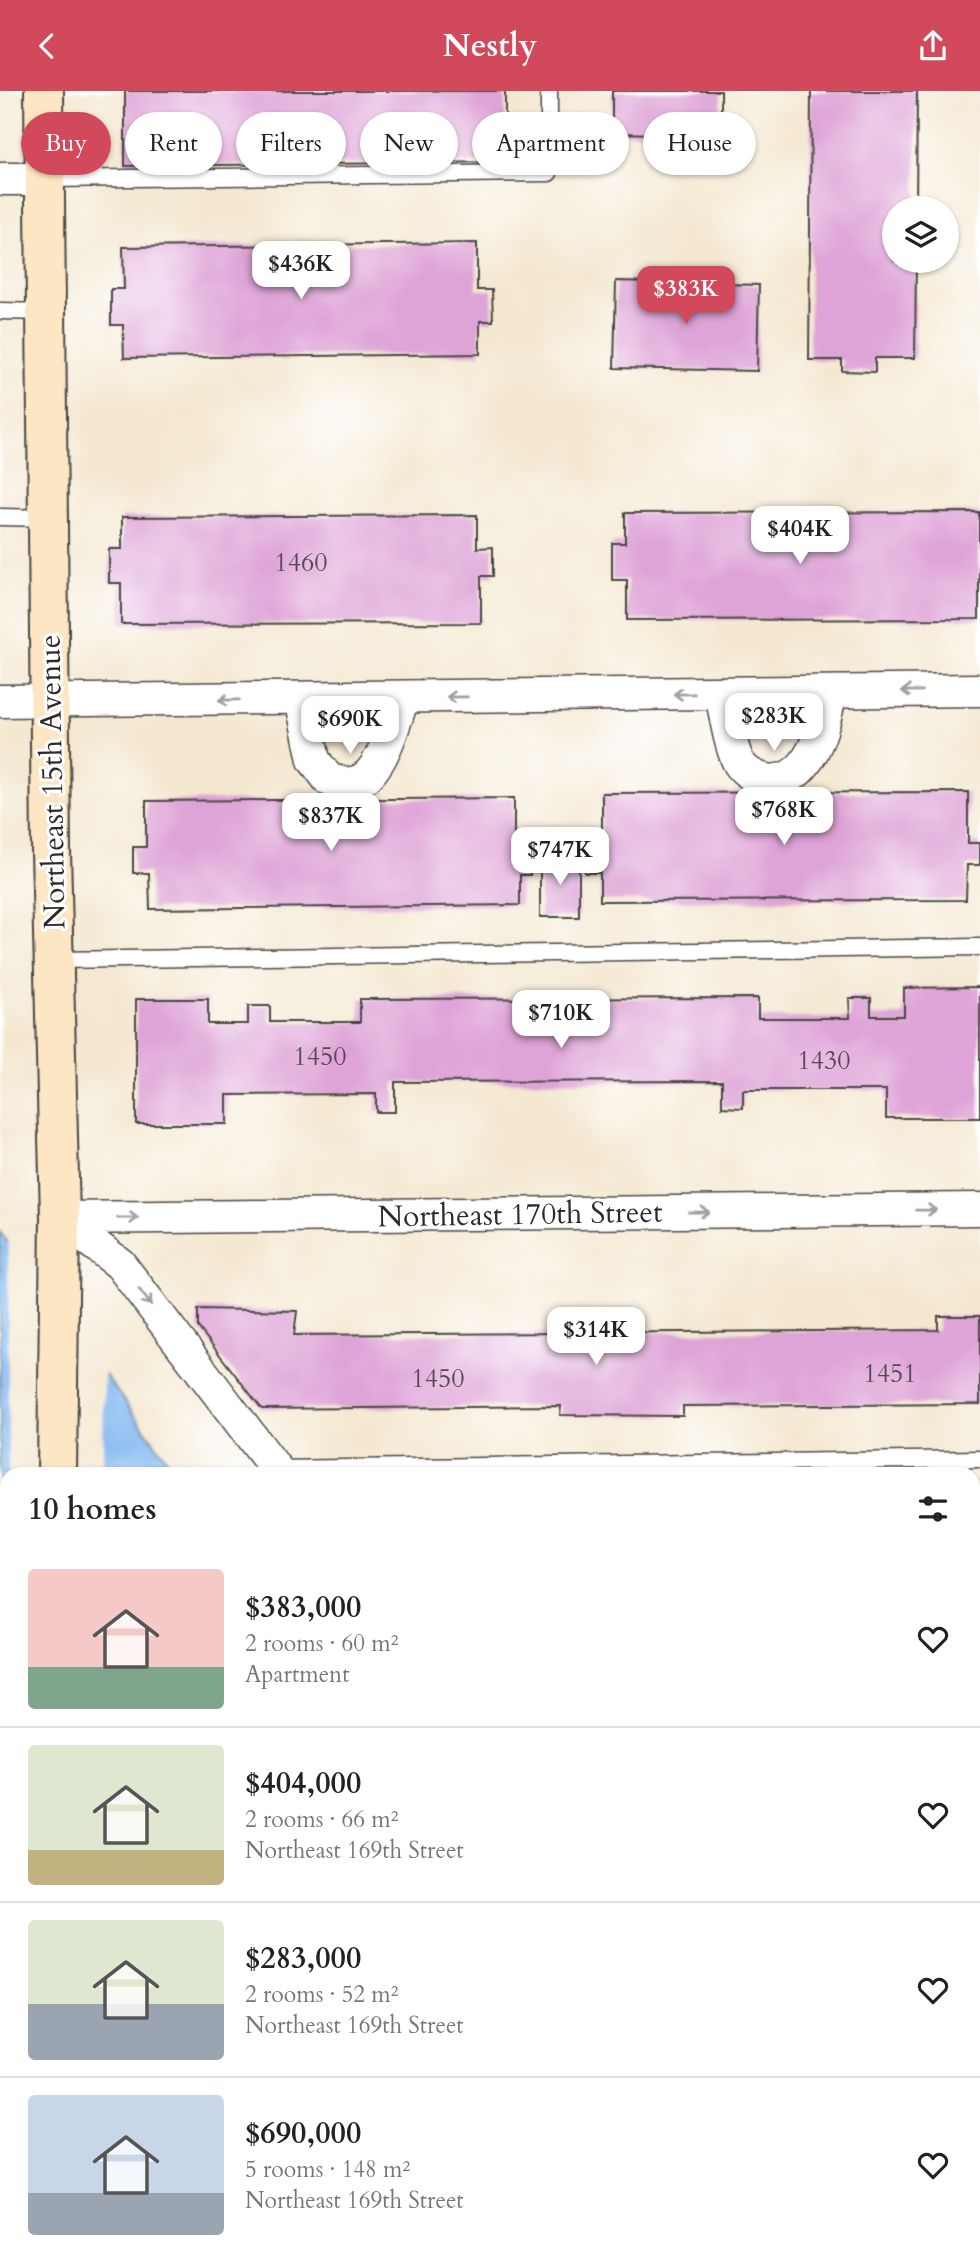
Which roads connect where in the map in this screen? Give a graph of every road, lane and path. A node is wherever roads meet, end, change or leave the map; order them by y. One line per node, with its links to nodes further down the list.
1 (44, 91): 4 (street, Northeast 15th Avenue)
2 (549, 91): 4 (lane)
3 (0, 179): 4 (street)
4 (44, 179): 6 (street, Northeast 15th Avenue)
5 (0, 311): 6 (lane)
6 (46, 312): 8 (street, Northeast 15th Avenue)
7 (0, 517): 8 (lane)
8 (48, 518): 15 (street, Northeast 15th Avenue)
9 (980, 690): 10 (street, one-way to 10)
10 (831, 692): 11 (street); 11 (street)
11 (721, 693): 13 (street, one-way to 13)
12 (301, 698): 13 (street); 13 (street); 15 (street, one-way to 15)
13 (402, 698)
14 (0, 701): 15 (street)
15 (51, 702): 17 (street, Northeast 15th Avenue)
16 (980, 947): 17 (lane)
17 (55, 960): 19 (street, Northeast 15th Avenue)
18 (980, 1209): 19 (street, Northeast 170th Street, one-way to 18)
19 (60, 1218): 21 (street, Northeast 15th Avenue); 22 (street, one-way to 22)
20 (980, 1459): 23 (lane)
21 (57, 1467)
22 (274, 1467)
23 (511, 1467)

